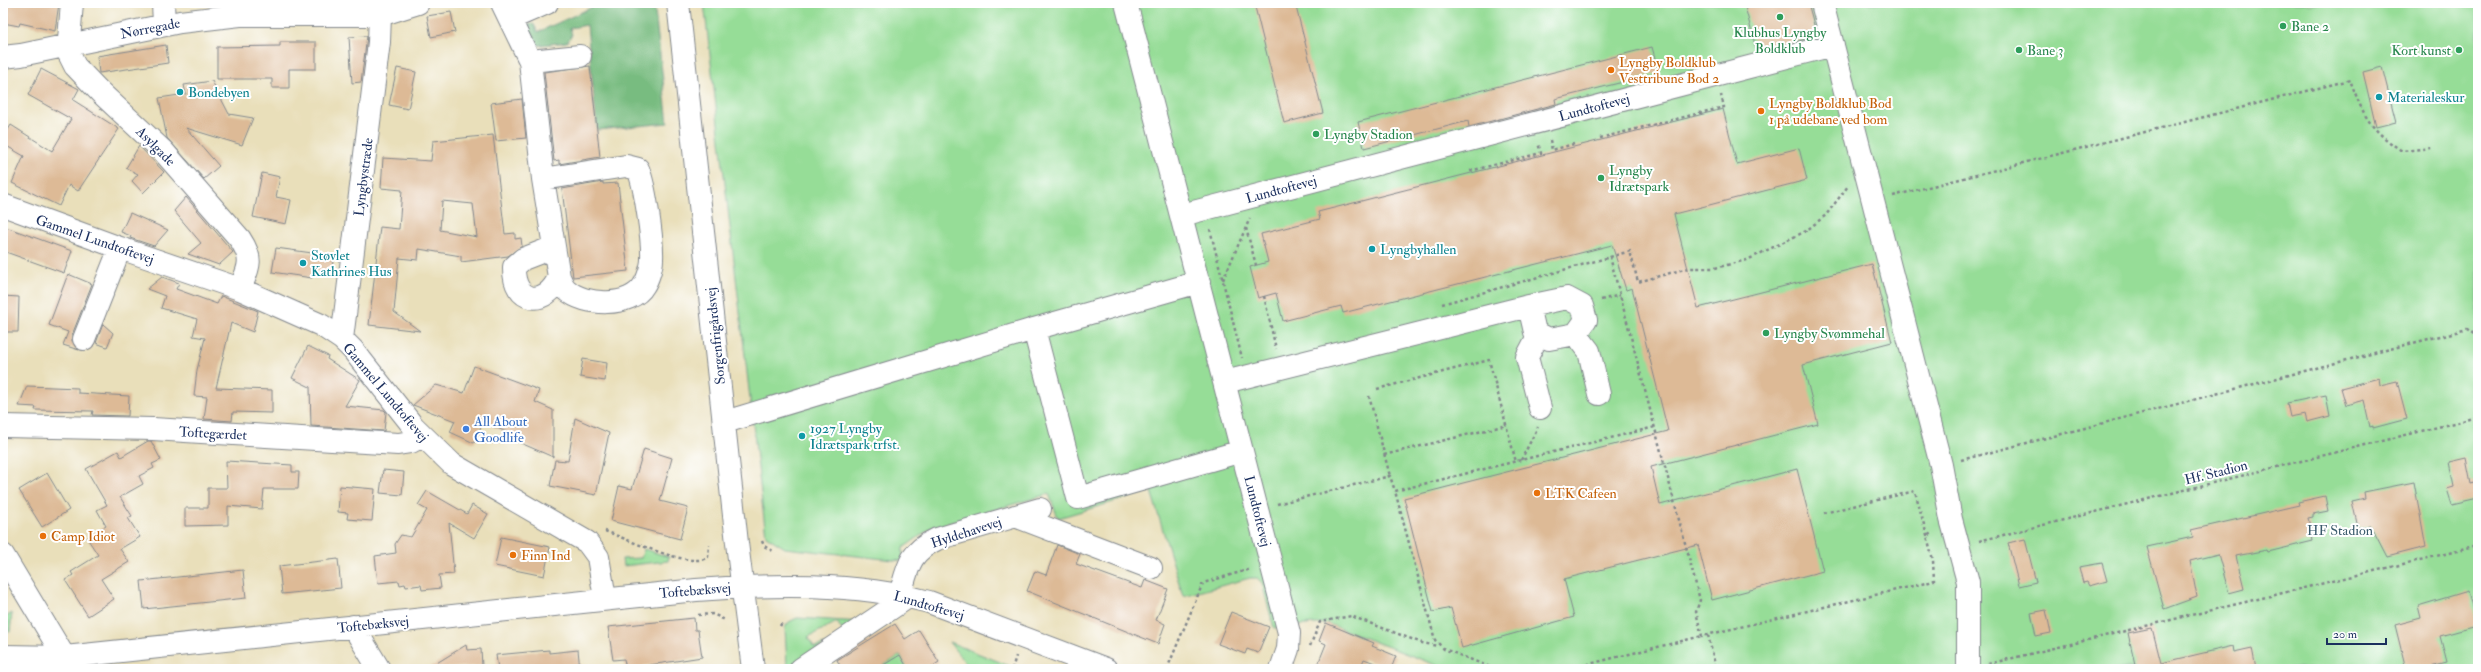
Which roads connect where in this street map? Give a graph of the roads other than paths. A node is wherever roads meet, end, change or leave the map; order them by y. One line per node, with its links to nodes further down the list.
1 (72, 3): 11 (street, Asylgade)
2 (418, 3): 8 (street, Nørregade)
3 (547, 3): 9 (street)
4 (678, 3): 33 (street, Sorgenfrigårdsvej)
5 (1126, 3): 18 (street)
6 (1822, 3): 12 (street)
7 (252, 9): 8 (street, Nørregade); 10 (street, Nørregade)
8 (391, 9): 29 (street, Lyngbystræde)
9 (506, 11): 15 (street)
10 (164, 14): 11 (street, Nørregade)
11 (68, 45): 14 (street, Nørregade); 23 (street, Asylgade)
12 (1833, 45): 18 (street, Lundtoftevej); 52 (street)
13 (580, 56): 15 (street)
14 (3, 57)
15 (530, 62): 16 (street)
16 (543, 179): 19 (street); 21 (street)
17 (3, 205): 20 (street, Gammel Lundtoftevej)
18 (1182, 215): 22 (street, Lundtoftevej)
19 (554, 247): 21 (street); 21 (street)
20 (120, 248): 23 (street, Gammel Lundtoftevej); 28 (street)
21 (559, 277)
22 (1199, 282): 25 (street); 30 (street, Lundtoftevej)
23 (240, 289): 29 (street, Gammel Lundtoftevej)
24 (1529, 306): 26 (street); 27 (street); 30 (street)
25 (1034, 329): 33 (street); 36 (street)
26 (1539, 334): 27 (street); 32 (street)
27 (1576, 334): 31 (street)
28 (84, 339)
29 (342, 339): 35 (street, Gammel Lundtoftevej)
30 (1225, 382): 36 (street, Lundtoftevej)
31 (1599, 394)
32 (1540, 408)
33 (725, 422): 41 (street, Sorgenfrigårdsvej)
34 (3, 426): 35 (street, Toftegærdet)
35 (422, 436): 43 (street, Gammel Lundtoftevej)
36 (1242, 451): 51 (street, Lundtoftevej)
37 (1040, 509): 38 (street, Hyldehavevej)
38 (1015, 516): 40 (street); 42 (street, Hyldehavevej)
39 (3, 555): 46 (street)
40 (1150, 568)
41 (742, 586): 42 (street, Lundtoftevej); 43 (street, Toftebæksvej); 48 (street, Sorgenfrigårdsvej)
42 (904, 596): 49 (street); 50 (street, Lundtoftevej)
43 (605, 598): 44 (street, Toftebæksvej)
44 (353, 626): 46 (street, Toftebæksvej); 47 (street)
45 (3, 656): 46 (street, Toftebæksvej)
46 (68, 663)
47 (379, 669)
48 (754, 669)
49 (801, 669)
50 (1106, 669)
51 (1281, 669)
52 (1968, 669)

